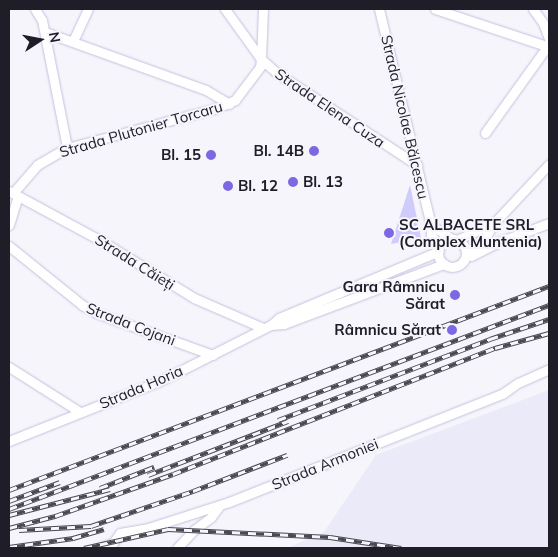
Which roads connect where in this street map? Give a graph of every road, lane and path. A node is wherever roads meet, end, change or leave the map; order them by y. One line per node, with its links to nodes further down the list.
1 (35, 9): 8 (street)
2 (88, 9): 9 (street)
3 (225, 9): 11 (street)
4 (263, 9): 11 (street, Strada Elena Cuza)
5 (379, 9): 16 (street, Strada Nicolae Bălcescu)
6 (435, 9): 10 (street)
7 (533, 9): 10 (street)
8 (45, 32): 9 (street); 14 (street)
9 (73, 41): 12 (street)
10 (549, 44): 13 (street)
11 (261, 59): 12 (street, Strada Plutonier Torcaru); 16 (street, Strada Elena Cuza)
12 (229, 104): 14 (street, Strada Plutonier Torcaru)
13 (485, 132)
14 (67, 148): 17 (street, Strada Plutonier Torcaru)
15 (549, 164): 18 (street)
16 (417, 165): 21 (street, Strada Nicolae Bălcescu)
17 (13, 193): 20 (street); 27 (street, Strada Căieți)
18 (495, 222): 22 (street); 25 (street)
19 (549, 223): 25 (street)
20 (9, 225)
21 (431, 225): 22 (street); 24 (street, Strada Nicolae Bălcescu)
22 (455, 240): 24 (street); 25 (street)
23 (9, 246): 28 (street, Strada Cojani)
24 (440, 248): 26 (street); 27 (street, Strada Horia)
25 (465, 257): 26 (street)
26 (444, 264): 27 (street, Strada Horia)
27 (267, 326): 28 (street, Strada Horia)
28 (213, 355): 31 (street, Strada Horia)
29 (9, 367): 31 (street)
30 (549, 369): 33 (street, Strada Armoniei)
31 (80, 412): 32 (street, Strada Horia)
32 (9, 441)
33 (220, 505): 34 (street, Strada Armoniei); 35 (street)
34 (98, 548)
35 (177, 548)

